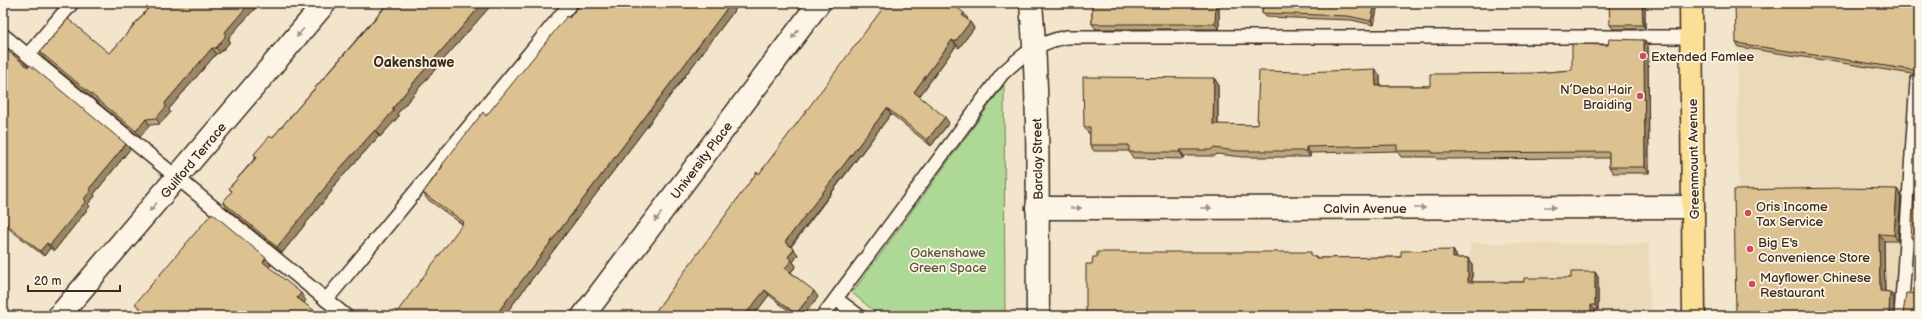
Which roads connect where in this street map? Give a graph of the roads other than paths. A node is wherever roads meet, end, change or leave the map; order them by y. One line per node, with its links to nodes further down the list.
1 (72, 3): 10 (lane)
2 (325, 3): 12 (street, Guilford Terrace, one-way to 12)
3 (571, 3): 16 (lane)
4 (818, 3): 17 (street, University Place, one-way to 17)
5 (1031, 3): 9 (street, Barclay Street)
6 (1691, 3): 8 (main road, Greenmount Avenue)
7 (3, 35): 10 (lane)
8 (1691, 37): 9 (lane); 13 (main road, Greenmount Avenue)
9 (1035, 46): 14 (street, Barclay Street); 15 (lane)
10 (28, 55): 12 (lane)
11 (1917, 81): 24 (lane)
12 (178, 178): 16 (lane); 18 (street, Guilford Terrace, one-way to 18)
13 (1693, 207): 14 (street, Calvin Avenue, one-way to 13); 23 (main road, Greenmount Avenue)
14 (1037, 208): 22 (street, Barclay Street)
15 (836, 298): 20 (lane); 21 (lane)
16 (326, 300): 19 (lane)
17 (586, 315)
18 (59, 316)
19 (346, 316)
20 (823, 316)
21 (859, 316)
22 (1038, 316)
23 (1694, 316)
24 (1901, 316)

